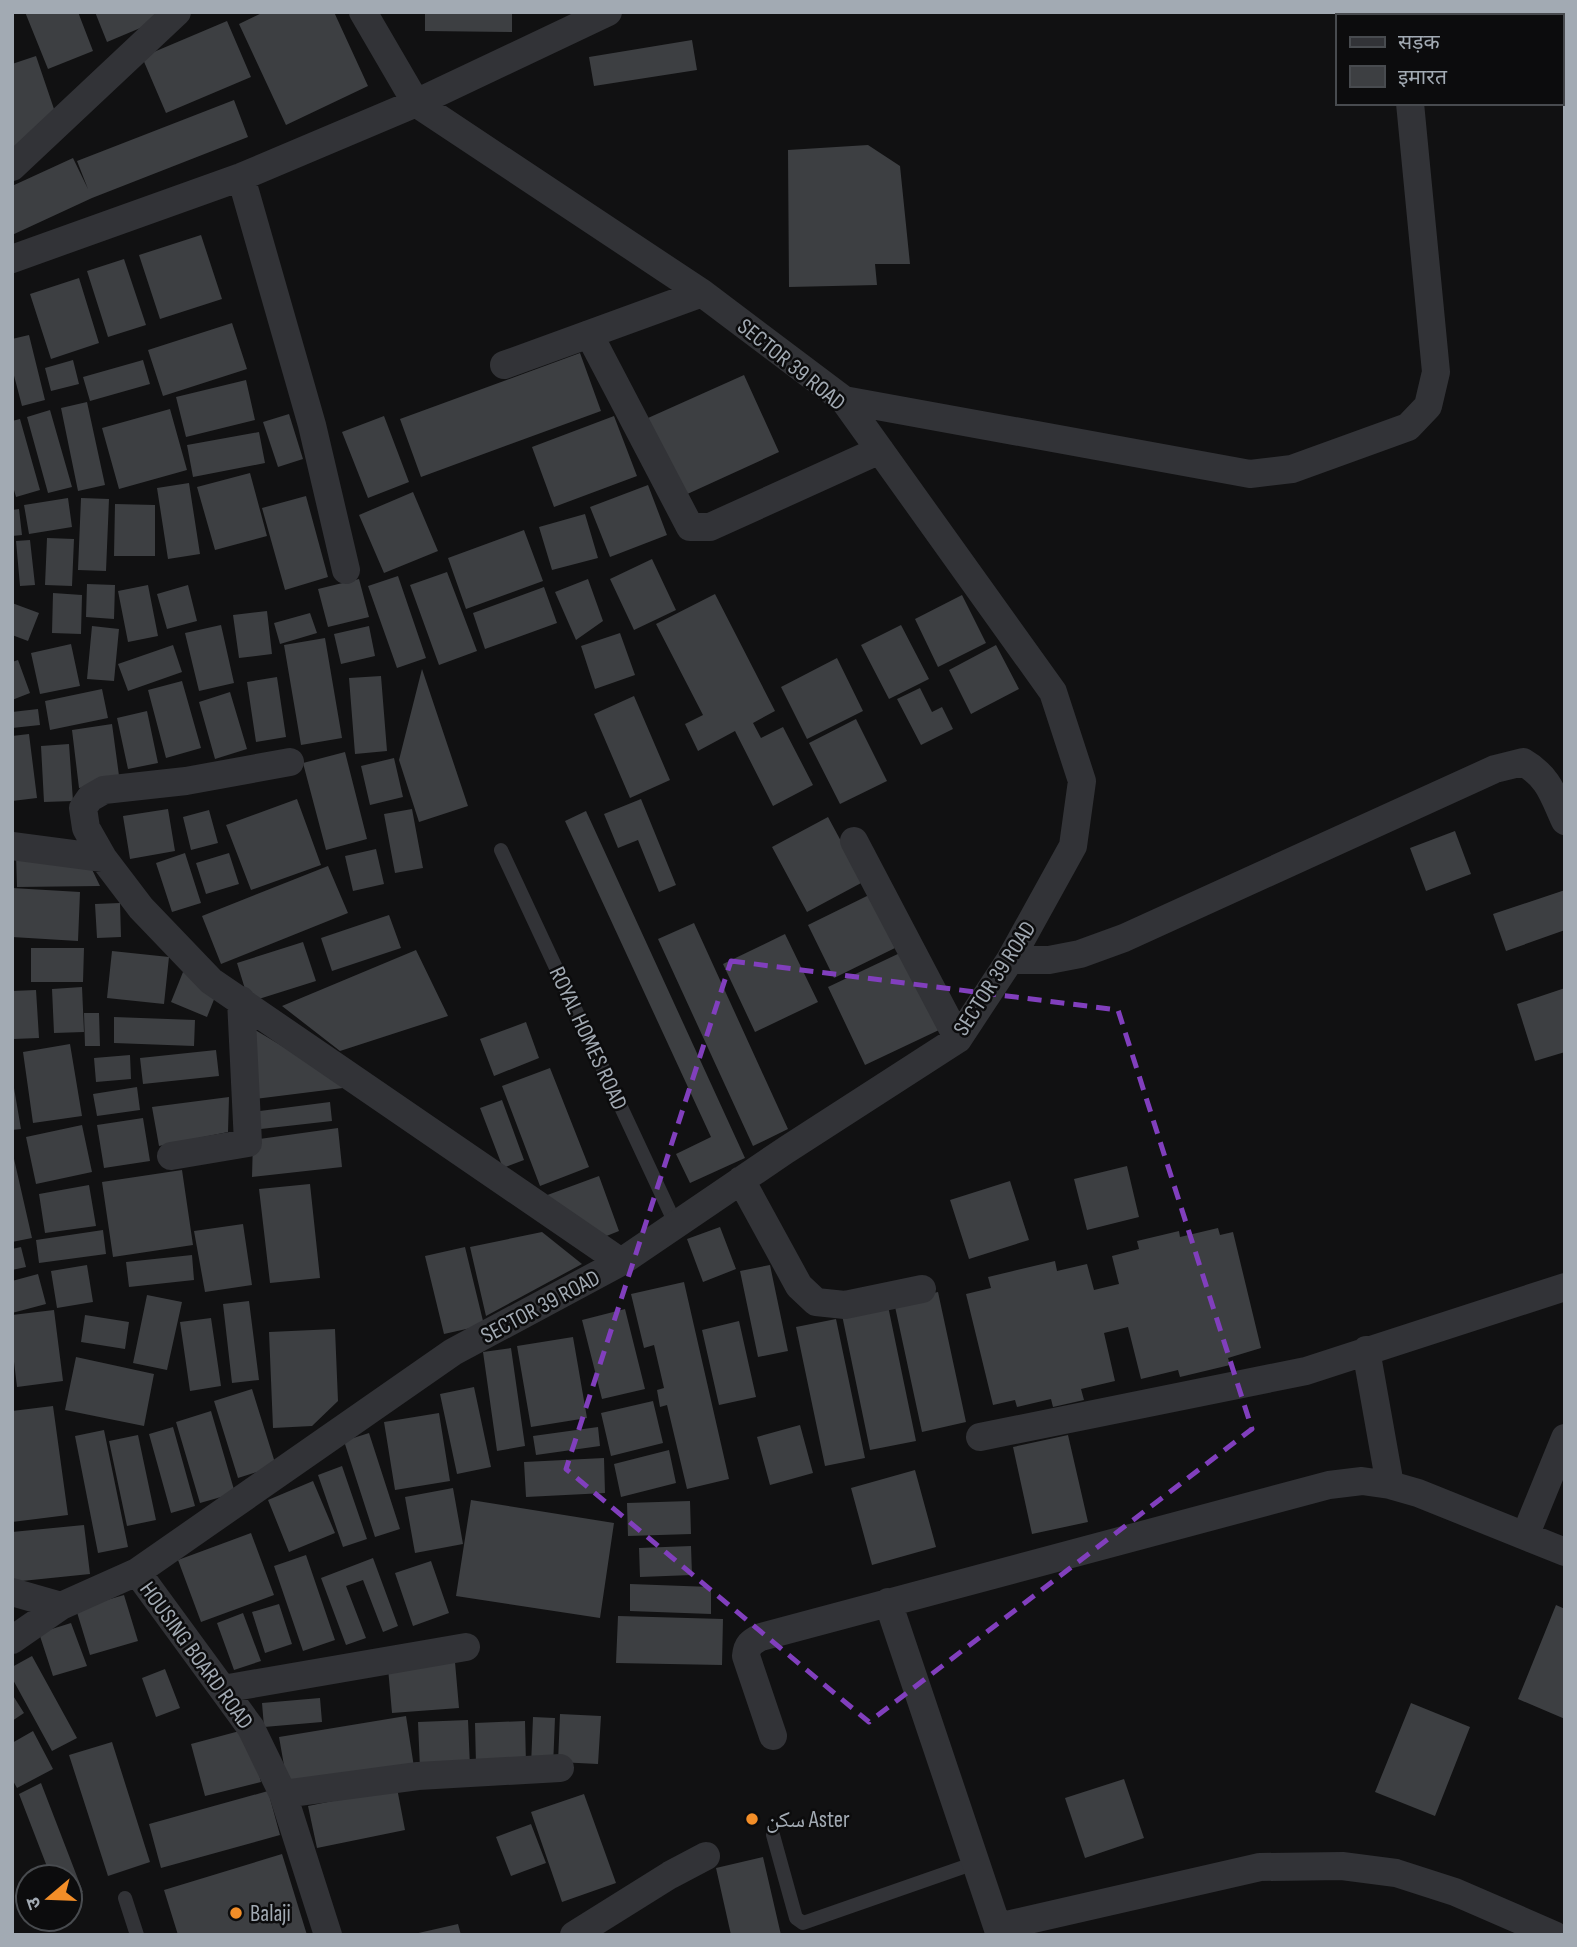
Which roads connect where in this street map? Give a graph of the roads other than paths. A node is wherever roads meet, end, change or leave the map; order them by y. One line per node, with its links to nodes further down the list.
1 (177, 12): 6 (street)
2 (363, 12): 4 (street)
3 (608, 12): 4 (street)
4 (416, 103): 7 (street); 9 (street, SECTOR 39 ROAD)
5 (1410, 105): 12 (street)
6 (12, 167)
7 (241, 177): 8 (street); 14 (street)
8 (12, 259)
9 (702, 293): 10 (street); 12 (street, SECTOR 39 ROAD)
10 (589, 334): 11 (street); 13 (street)
11 (504, 365)
12 (844, 400): 13 (street, SECTOR 39 ROAD)
13 (880, 450): 21 (street, SECTOR 39 ROAD)
14 (346, 570)
15 (290, 762): 20 (street)
16 (1565, 821): 21 (street)
17 (854, 841): 23 (street)
18 (12, 846): 20 (street)
19 (501, 850): 26 (lane, ROYAL HOMES ROAD)
20 (103, 858): 22 (street)
21 (1010, 960): 23 (street, SECTOR 39 ROAD)
22 (241, 1000): 24 (street); 27 (street)
23 (958, 1039): 25 (street, SECTOR 39 ROAD)
24 (171, 1156)
25 (741, 1180): 26 (street, SECTOR 39 ROAD); 29 (street)
26 (676, 1225): 27 (street, SECTOR 39 ROAD)
27 (621, 1262): 36 (street, SECTOR 39 ROAD)
28 (1565, 1287): 30 (street)
29 (922, 1289)
30 (1366, 1350): 31 (street); 33 (street)
31 (980, 1437)
32 (1565, 1438): 34 (street)
33 (1390, 1485): 34 (street); 38 (street)
34 (1525, 1536): 35 (street)
35 (1565, 1552)
36 (137, 1572): 39 (street, SECTOR 39 ROAD); 42 (street, HOUSING BOARD ROAD)
37 (12, 1592): 39 (street)
38 (888, 1602): 43 (street); 48 (street)
39 (61, 1606): 40 (street, SECTOR 39 ROAD)
40 (12, 1640)
41 (466, 1647): 42 (street)
42 (223, 1689): 45 (street, HOUSING BOARD ROAD)
43 (773, 1736)
44 (560, 1768): 45 (street)
45 (283, 1794): 53 (street, HOUSING BOARD ROAD)
46 (773, 1835): 50 (lane)
47 (706, 1856): 54 (street)
48 (975, 1863): 50 (lane); 51 (street)
49 (125, 1898): 52 (lane)
50 (801, 1929)
51 (999, 1931): 55 (street)
52 (136, 1935)
53 (328, 1935)
54 (574, 1935)
55 (1554, 1935)

